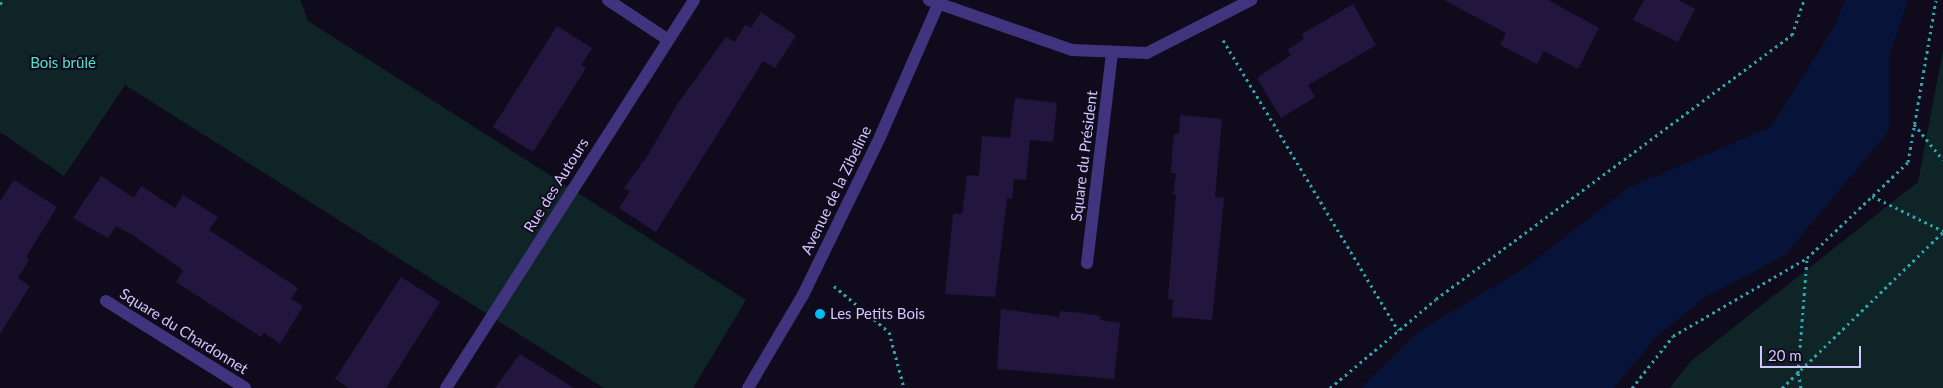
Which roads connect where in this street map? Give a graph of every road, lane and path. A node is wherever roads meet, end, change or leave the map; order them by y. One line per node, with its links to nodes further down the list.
1 (3, 0): 8 (path)
2 (608, 0): 10 (street)
3 (694, 0): 10 (street, Rue des Autours)
4 (1251, 0): 9 (street)
5 (1804, 0): 20 (path)
6 (1936, 0): 12 (path)
7 (936, 1): 11 (street); 18 (street, Avenue de la Zibeline)
8 (0, 4)
9 (1211, 21): 11 (street); 20 (path)
10 (668, 39): 23 (street, Rue des Autours)
11 (1112, 52): 17 (street, Square du Président)
12 (1914, 124): 13 (path); 14 (path)
13 (1943, 160)
14 (1872, 196): 15 (path); 16 (path)
15 (1943, 231): 21 (path)
16 (1807, 258): 21 (path); 27 (path)
17 (1087, 263)
18 (815, 270): 24 (street, Avenue de la Zibeline); 25 (path)
19 (106, 302): 22 (street, Square du Chardonnet)
20 (1398, 330): 26 (path)
21 (1798, 373): 28 (path); 29 (path)
22 (245, 388)
23 (446, 388)
24 (748, 388)
25 (904, 388)
26 (1330, 388)
27 (1632, 388)
28 (1782, 388)
29 (1801, 388)

